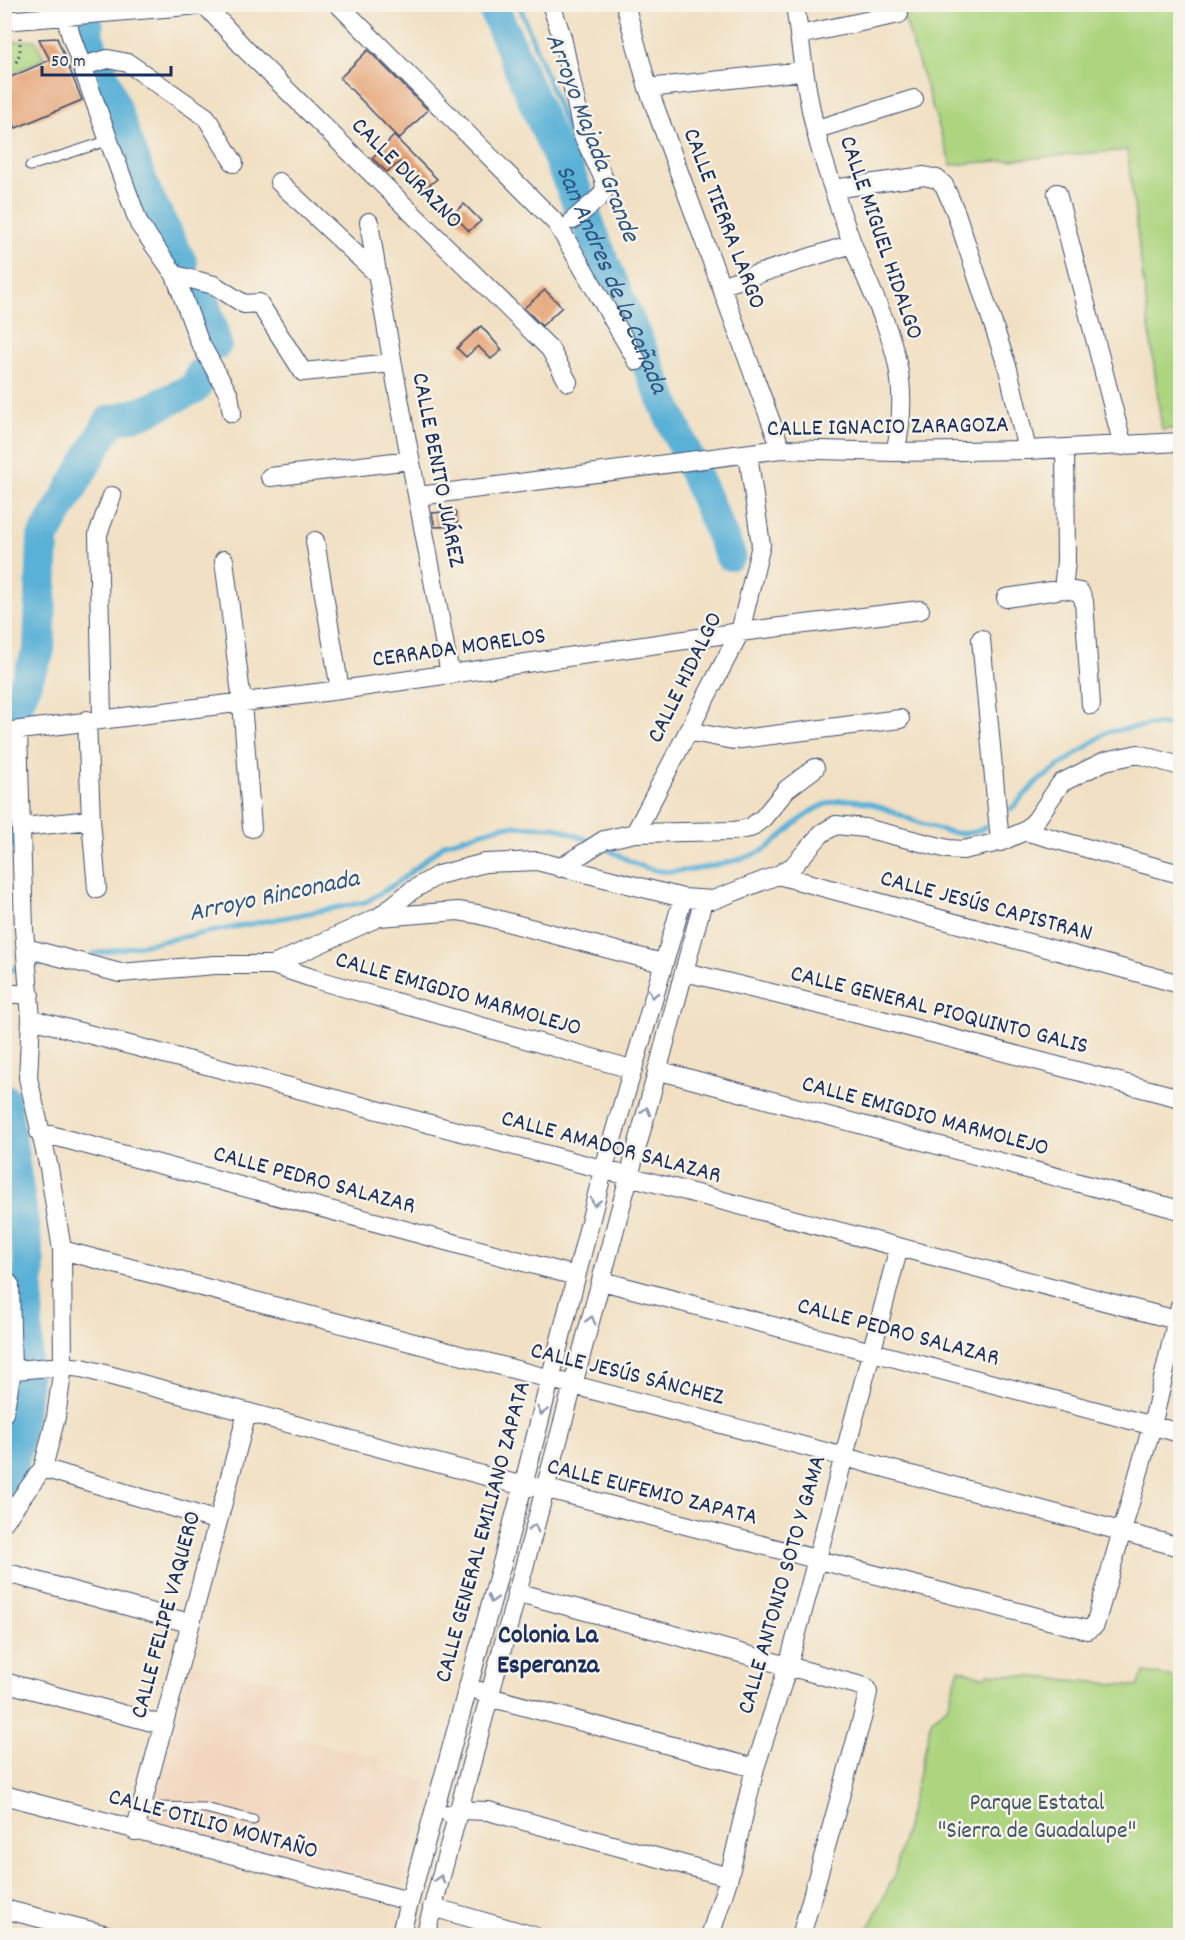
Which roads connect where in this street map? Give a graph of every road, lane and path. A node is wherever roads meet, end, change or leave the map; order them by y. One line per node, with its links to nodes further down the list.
1 (213, 4): 6 (street)
2 (338, 4): 29 (street)
3 (551, 4): 23 (street)
4 (625, 4): 14 (street, CALLE TIERRA LARGO)
5 (795, 4): 10 (street, CALLE MIGUEL HIDALGO)
6 (205, 5): 7 (street); 31 (street, CALLE DURAZNO)
7 (68, 9): 9 (street); 12 (street)
8 (899, 14): 10 (street)
9 (12, 20): 11 (path)
10 (799, 35): 13 (street, CALLE MIGUEL HIDALGO)
11 (4, 63)
12 (82, 66): 17 (street); 18 (street)
13 (804, 71): 14 (street); 16 (street, CALLE MIGUEL HIDALGO)
14 (648, 88): 28 (street, CALLE TIERRA LARGO)
15 (914, 99): 16 (street)
16 (817, 129): 21 (street, CALLE MIGUEL HIDALGO)
17 (110, 140): 19 (lane); 27 (street)
18 (234, 163)
19 (30, 166)
20 (279, 182): 26 (street)
21 (833, 189): 25 (street, CALLE MIGUEL HIDALGO); 37 (street)
22 (1057, 193): 34 (street)
23 (573, 220)
24 (369, 222): 26 (street, CALLE BENITO JUÁREZ)
25 (852, 244): 28 (street); 38 (street, CALLE MIGUEL HIDALGO)
26 (377, 274): 30 (street, CALLE BENITO JUÁREZ)
27 (175, 275): 30 (street); 32 (street)
28 (723, 285): 36 (street, CALLE TIERRA LARGO)
29 (637, 362)
30 (392, 363): 40 (street, CALLE BENITO JUÁREZ)
31 (568, 382)
32 (232, 413)
33 (1180, 442): 34 (street, CALLE IGNACIO ZARAGOZA)
34 (1123, 446): 35 (street, CALLE IGNACIO ZARAGOZA)
35 (1065, 448): 37 (street, CALLE IGNACIO ZARAGOZA); 46 (street)
36 (781, 449): 38 (street, CALLE IGNACIO ZARAGOZA); 39 (street, CALLE IGNACIO ZARAGOZA)
37 (1027, 450): 38 (street, CALLE IGNACIO ZARAGOZA)
38 (895, 452)
39 (748, 454): 43 (street, CALLE IGNACIO ZARAGOZA); 49 (street, CALLE HIDALGO)
40 (410, 459): 41 (street); 43 (street, CALLE BENITO JUÁREZ)
41 (270, 477)
42 (112, 496): 55 (street)
43 (419, 496): 51 (street, CALLE BENITO JUÁREZ)
44 (315, 541): 52 (street)
45 (224, 560): 53 (street)
46 (1063, 589): 47 (street); 54 (street)
47 (1006, 598)
48 (920, 610): 49 (street, CERRADA MORELOS)
49 (740, 632): 51 (street, CERRADA MORELOS); 57 (street, CALLE HIDALGO)
50 (981, 639): 66 (street)
51 (450, 675): 52 (street, CERRADA MORELOS)
52 (340, 690): 53 (street, CERRADA MORELOS)
53 (242, 702): 55 (street, CERRADA MORELOS); 63 (street)
54 (1091, 705)
55 (94, 719): 58 (street, CERRADA MORELOS); 61 (street)
56 (900, 719): 57 (street)
57 (688, 731): 65 (street, CALLE HIDALGO)
58 (12, 732): 62 (street)
59 (1180, 766): 64 (street)
60 (815, 768): 65 (street)
61 (91, 820): 62 (street); 70 (street)
62 (23, 827): 74 (street)
63 (252, 828)
64 (1025, 831): 66 (street); 68 (street)
65 (635, 833): 67 (street)
66 (1000, 842): 69 (street)
67 (560, 867): 71 (street); 73 (street)
68 (1180, 874)
69 (778, 875): 72 (street); 78 (street, CALLE JESÚS CAPISTRAN)
70 (97, 890)
71 (683, 898): 72 (street); 75 (street, CALLE GENERAL EMILIANO ZAPATA)
72 (703, 901): 77 (street, CALLE GENERAL EMILIANO ZAPATA)
73 (379, 917): 75 (street); 76 (street)
74 (26, 948): 76 (street); 80 (street)
75 (662, 963): 82 (street, CALLE GENERAL EMILIANO ZAPATA, one-way to 82)
76 (273, 965): 82 (street, CALLE EMIGDIO MARMOLEJO)
77 (685, 972): 83 (street, CALLE GENERAL EMILIANO ZAPATA); 84 (street, CALLE GENERAL PIOQUINTO GALIS)
78 (1180, 984)
79 (4, 994): 80 (street)
80 (30, 994): 81 (street)
81 (31, 1019): 85 (street); 86 (street, CALLE AMADOR SALAZAR)
82 (631, 1069): 86 (street, CALLE GENERAL EMILIANO ZAPATA)
83 (657, 1070): 87 (street, CALLE GENERAL EMILIANO ZAPATA, one-way to 83); 88 (street, CALLE EMIGDIO MARMOLEJO)
84 (1180, 1098)
85 (39, 1132): 90 (street); 91 (street, CALLE PEDRO SALAZAR)
86 (603, 1171): 87 (street, CALLE AMADOR SALAZAR); 91 (street, CALLE GENERAL EMILIANO ZAPATA, one-way to 91)
87 (628, 1178): 89 (street, CALLE AMADOR SALAZAR); 93 (street, CALLE GENERAL EMILIANO ZAPATA)
88 (1180, 1209)
89 (899, 1247): 94 (street, CALLE AMADOR SALAZAR); 95 (street, CALLE ANTONIO SOTO Y GAMA)
90 (62, 1250): 96 (street); 98 (street, CALLE JESÚS SÁNCHEZ)
91 (576, 1276): 98 (street, CALLE GENERAL EMILIANO ZAPATA)
92 (4, 1278): 97 (street)
93 (602, 1281): 95 (street, CALLE PEDRO SALAZAR); 99 (street, CALLE GENERAL EMILIANO ZAPATA, one-way to 93)
94 (1179, 1316): 102 (street)
95 (873, 1350): 102 (street, CALLE PEDRO SALAZAR); 104 (street, CALLE ANTONIO SOTO Y GAMA)
96 (54, 1367): 97 (street, CALLE EUFEMIO ZAPATA); 101 (street, CALLE EUFEMIO ZAPATA); 105 (street)
97 (11, 1371): 100 (street)
98 (550, 1381): 99 (street, CALLE JESÚS SÁNCHEZ); 106 (street, CALLE GENERAL EMILIANO ZAPATA, one-way to 106)
99 (572, 1385): 104 (street, CALLE JESÚS SÁNCHEZ); 107 (street, CALLE GENERAL EMILIANO ZAPATA)
100 (4, 1413)
101 (247, 1413): 106 (street, CALLE EUFEMIO ZAPATA); 108 (street, CALLE FELIPE VAQUERO)
102 (1152, 1426): 103 (street, CALLE PEDRO SALAZAR); 110 (street)
103 (1180, 1433)
104 (845, 1455): 110 (street, CALLE JESÚS SÁNCHEZ); 112 (street, CALLE ANTONIO SOTO Y GAMA)
105 (43, 1468): 108 (street); 109 (street)
106 (523, 1486): 107 (street, CALLE EUFEMIO ZAPATA); 118 (street, CALLE GENERAL EMILIANO ZAPATA, one-way to 118)
107 (544, 1488): 112 (street, CALLE EUFEMIO ZAPATA); 114 (street, CALLE GENERAL EMILIANO ZAPATA, one-way to 107)
108 (218, 1521): 115 (street, CALLE FELIPE VAQUERO)
109 (4, 1522)
110 (1122, 1531): 111 (street, CALLE JESÚS SÁNCHEZ); 112 (street, CALLE EUFEMIO ZAPATA)
111 (1180, 1547)
112 (817, 1559): 116 (street, CALLE ANTONIO SOTO Y GAMA)
113 (4, 1572): 115 (street)
114 (516, 1592): 116 (street); 119 (street, CALLE GENERAL EMILIANO ZAPATA)
115 (189, 1623): 120 (street, CALLE FELIPE VAQUERO)
116 (788, 1666): 121 (street, CALLE ANTONIO SOTO Y GAMA); 137 (street)
117 (4, 1682): 120 (street)
118 (468, 1685): 119 (street); 126 (street, CALLE GENERAL EMILIANO ZAPATA)
119 (489, 1697): 121 (street); 124 (street, CALLE GENERAL EMILIANO ZAPATA)
120 (163, 1725): 123 (street, CALLE FELIPE VAQUERO)
121 (755, 1768): 128 (street, CALLE ANTONIO SOTO Y GAMA)
122 (4, 1795): 127 (street, CALLE OTILIO MONTAÑO)
123 (142, 1804): 125 (lane); 127 (street, CALLE FELIPE VAQUERO)
124 (460, 1810): 126 (street); 128 (street); 130 (street, CALLE GENERAL EMILIANO ZAPATA, one-way to 124)
125 (253, 1820)
126 (430, 1824): 129 (street, CALLE GENERAL EMILIANO ZAPATA)
127 (135, 1831): 129 (street, CALLE OTILIO MONTAÑO)
128 (729, 1877): 136 (street, CALLE ANTONIO SOTO Y GAMA)
129 (409, 1901): 133 (street, CALLE GENERAL EMILIANO ZAPATA)
130 (432, 1907): 134 (street, CALLE GENERAL EMILIANO ZAPATA); 135 (street)
131 (4, 1909): 132 (street)
132 (111, 1935)
133 (400, 1935)
134 (425, 1935)
135 (534, 1935)
136 (710, 1935)
137 (801, 1935)

